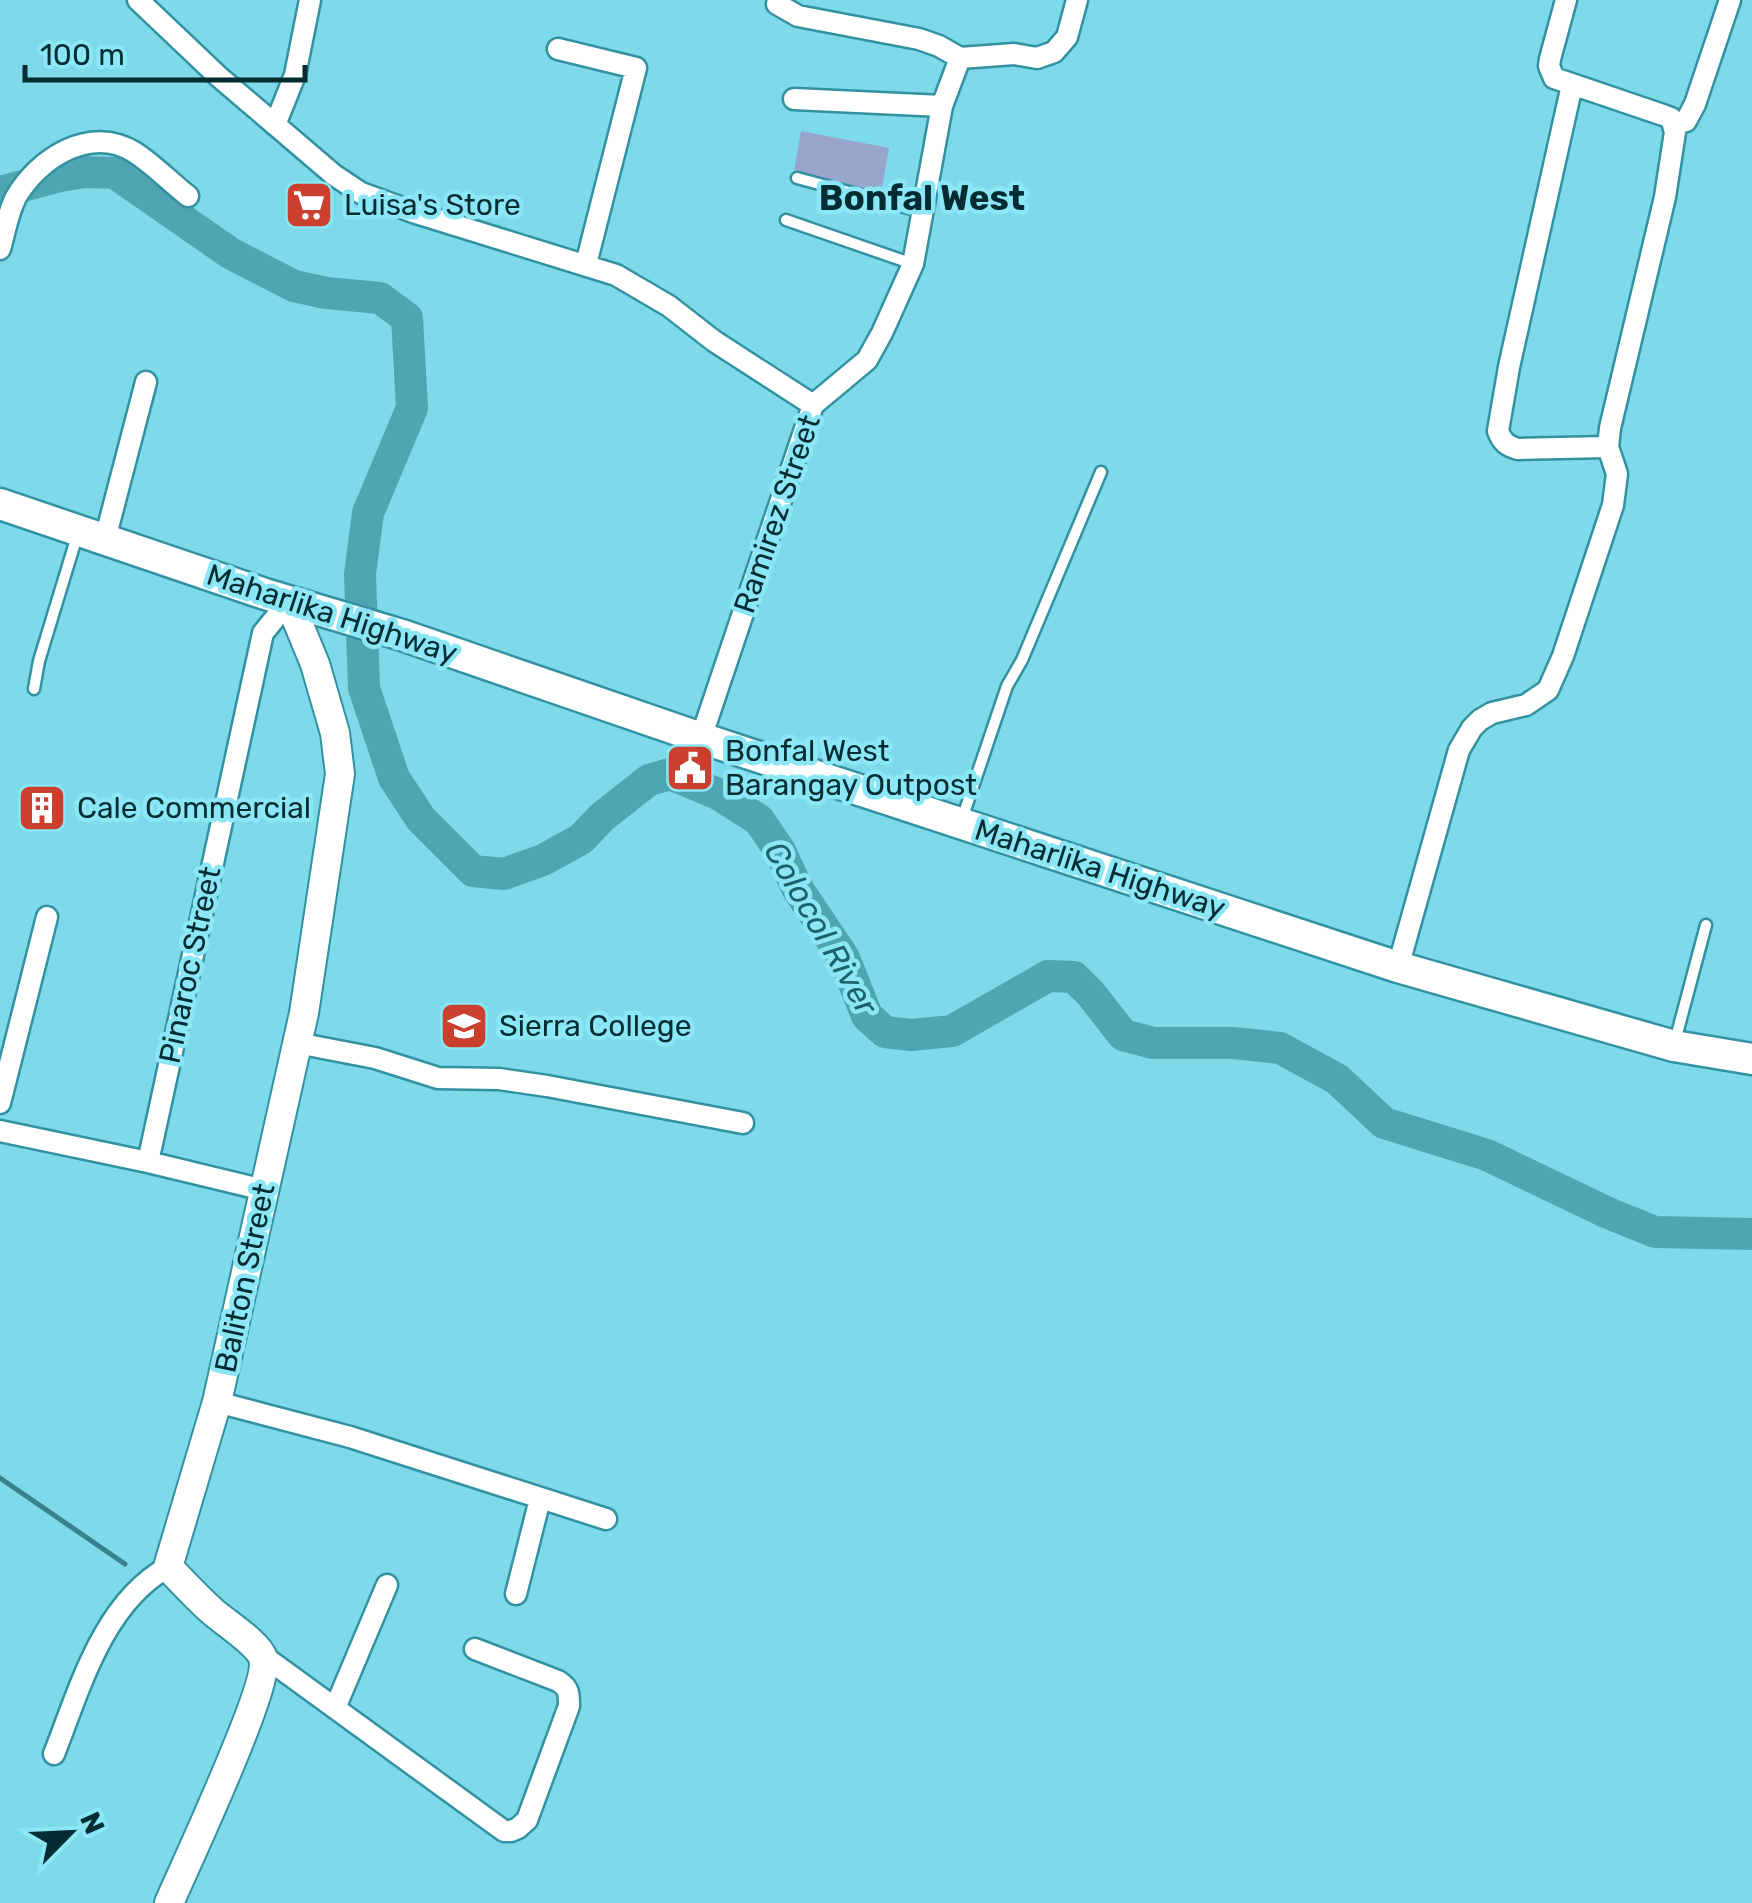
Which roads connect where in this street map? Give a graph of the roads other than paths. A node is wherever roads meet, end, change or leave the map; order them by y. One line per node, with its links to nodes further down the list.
1 (138, 0): 13 (street)
2 (310, 0): 13 (street)
3 (778, 0): 8 (street)
4 (1077, 0): 8 (street)
5 (1566, 0): 9 (street)
6 (1730, 0): 12 (street)
7 (558, 48): 19 (street)
8 (960, 58): 11 (street, Ramirez Street)
9 (1572, 86): 12 (street); 23 (street)
10 (794, 98): 11 (street)
11 (942, 106): 16 (street, Ramirez Street)
12 (1674, 124): 23 (street)
13 (275, 125): 19 (street)
14 (796, 178): 16 (lane)
15 (188, 196): 18 (street)
16 (924, 212): 20 (street, Ramirez Street)
17 (786, 220): 20 (lane)
18 (0, 249)
19 (586, 264): 22 (street)
20 (912, 264): 22 (street, Ramirez Street)
21 (146, 382): 26 (street)
22 (812, 406): 29 (street, Ramirez Street)
23 (1608, 448): 33 (street)
24 (1101, 472): 30 (lane)
25 (0, 504): 26 (main road, Maharlika Highway)
26 (92, 534): 27 (main road, Maharlika Highway); 28 (lane)
27 (289, 601): 29 (main road, Maharlika Highway); 34 (street, Baliton Street); 40 (street, Pinaroc Street)
28 (34, 689)
29 (701, 738): 30 (main road, Maharlika Highway)
30 (961, 823): 33 (main road, Maharlika Highway)
31 (46, 918): 37 (street)
32 (1706, 925): 35 (lane)
33 (1398, 967): 35 (main road, Maharlika Highway)
34 (297, 1042): 38 (street); 41 (street, Baliton Street)
35 (1674, 1046): 36 (main road, Maharlika Highway)
36 (1752, 1059)
37 (0, 1103)
38 (743, 1123)
39 (0, 1131): 40 (street)
40 (148, 1162): 41 (street)
41 (264, 1190): 42 (street, Baliton Street)
42 (218, 1402): 43 (street); 45 (street, Baliton Street)
43 (540, 1499): 44 (street); 47 (street)
44 (606, 1519)
45 (168, 1567): 49 (street); 51 (street)
46 (387, 1585): 50 (street)
47 (516, 1594)
48 (475, 1649): 50 (street)
49 (262, 1656): 50 (street); 52 (street)
50 (335, 1708)
51 (54, 1754)
52 (168, 1903)

